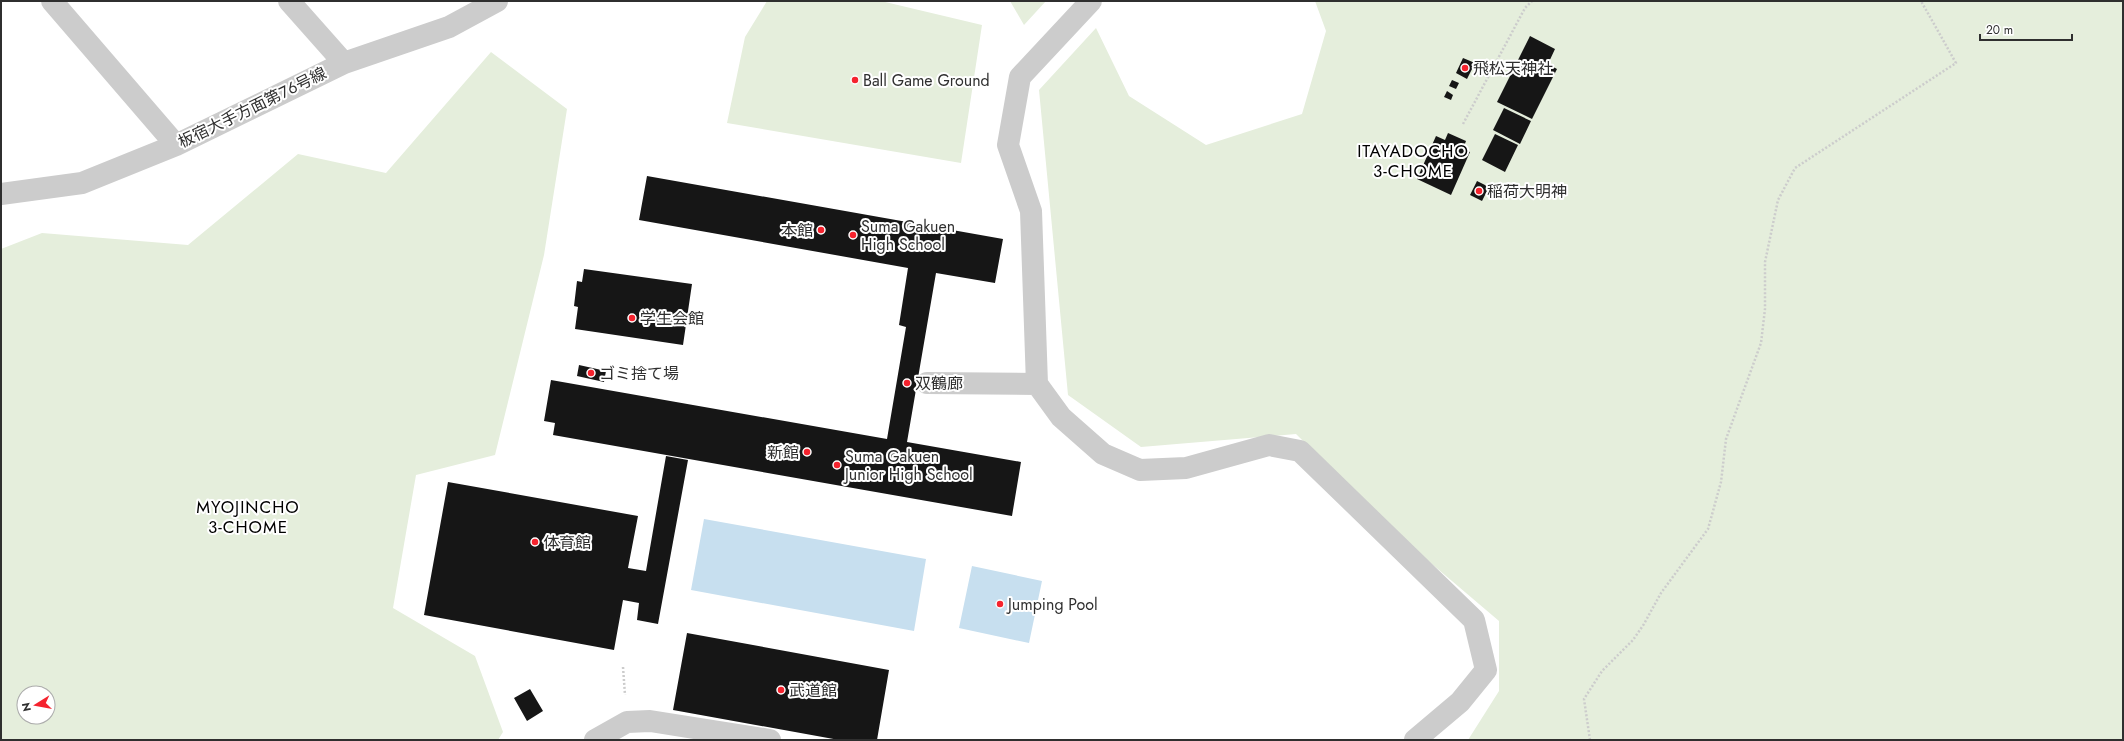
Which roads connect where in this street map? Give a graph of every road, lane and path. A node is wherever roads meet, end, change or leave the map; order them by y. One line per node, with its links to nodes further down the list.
1 (52, 1): 9 (street)
2 (289, 1): 7 (street)
3 (497, 1): 7 (street, 板宿大手方面第７６号線)
4 (1091, 1): 12 (street)
5 (1532, 1): 8 (path)
6 (1921, 1): 16 (path)
7 (344, 63): 9 (street, 板宿大手方面第７６号線)
8 (1463, 124)
9 (176, 144): 10 (street, 板宿大手方面第７６号線)
10 (1, 194)
11 (927, 383): 12 (street)
12 (1037, 384): 15 (street)
13 (595, 740): 14 (street)
14 (770, 740)
15 (1415, 740)
16 (1590, 740)

